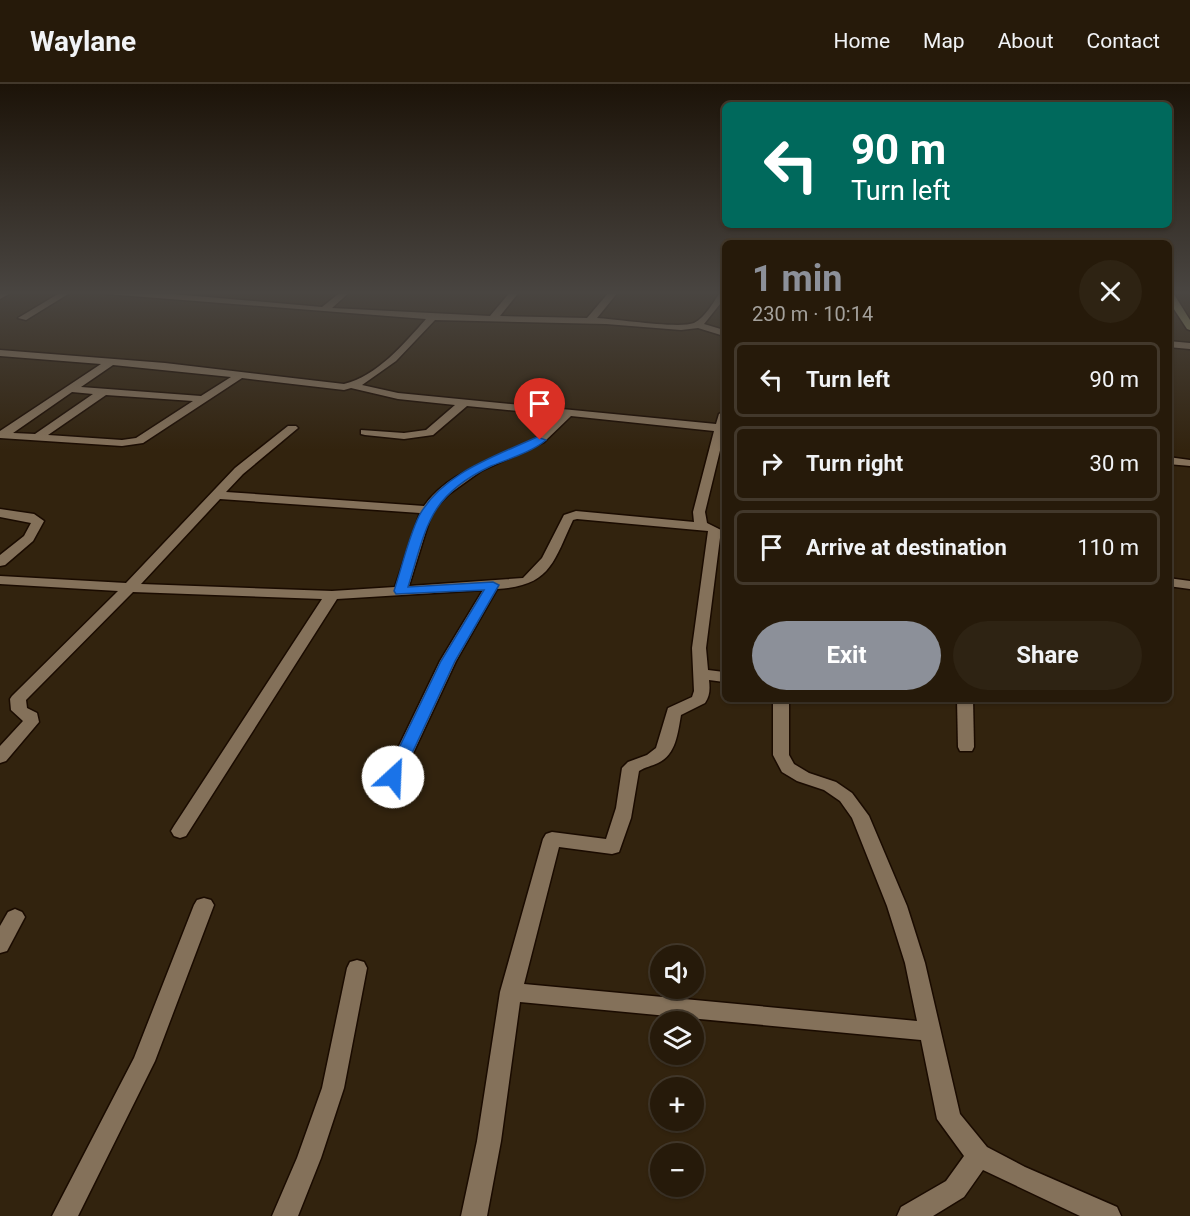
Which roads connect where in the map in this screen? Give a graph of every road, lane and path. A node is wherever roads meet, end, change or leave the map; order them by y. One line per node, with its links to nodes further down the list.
1 (410, 344): 9 (street)
2 (1172, 344): 3 (street)
3 (1190, 346)
4 (0, 354): 5 (street)
5 (18, 355): 6 (street); 7 (street)
6 (112, 362): 8 (street); 10 (street)
7 (0, 365)
8 (240, 375): 9 (street); 12 (street)
9 (353, 386): 13 (street)
10 (70, 389): 11 (street); 19 (street)
11 (104, 392): 12 (street); 20 (street)
12 (204, 399): 20 (street)
13 (464, 403): 14 (street); 18 (street)
14 (567, 414): 17 (street); 24 (street)
15 (722, 423): 17 (street)
16 (292, 428): 23 (street)
17 (721, 428): 26 (street)
18 (366, 432)
19 (3, 437): 20 (street)
20 (36, 438)
21 (1172, 461): 22 (street)
22 (1190, 463)
23 (216, 495): 24 (street); 32 (street)
24 (429, 510): 33 (street)
25 (0, 513): 27 (street)
26 (714, 529): 30 (street); 35 (street)
27 (0, 562)
28 (0, 580): 32 (street)
29 (1172, 583): 31 (street)
30 (493, 585): 33 (street); 41 (street)
31 (1190, 585)
32 (130, 587): 34 (street); 40 (street)
33 (401, 591): 34 (street)
34 (332, 595): 42 (street)
35 (701, 674): 36 (street); 47 (street)
36 (722, 677)
37 (781, 702): 48 (street)
38 (965, 702): 39 (street)
39 (966, 747)
40 (0, 758)
41 (393, 777)
42 (180, 831)
43 (204, 905): 50 (street)
44 (15, 917): 45 (street)
45 (0, 945)
46 (357, 968): 51 (street)
47 (511, 992): 48 (street); 52 (street)
48 (929, 1030): 49 (street)
49 (979, 1155): 53 (street); 54 (street)
50 (65, 1216)
51 (285, 1216)
52 (474, 1216)
53 (910, 1216)
54 (1108, 1216)

